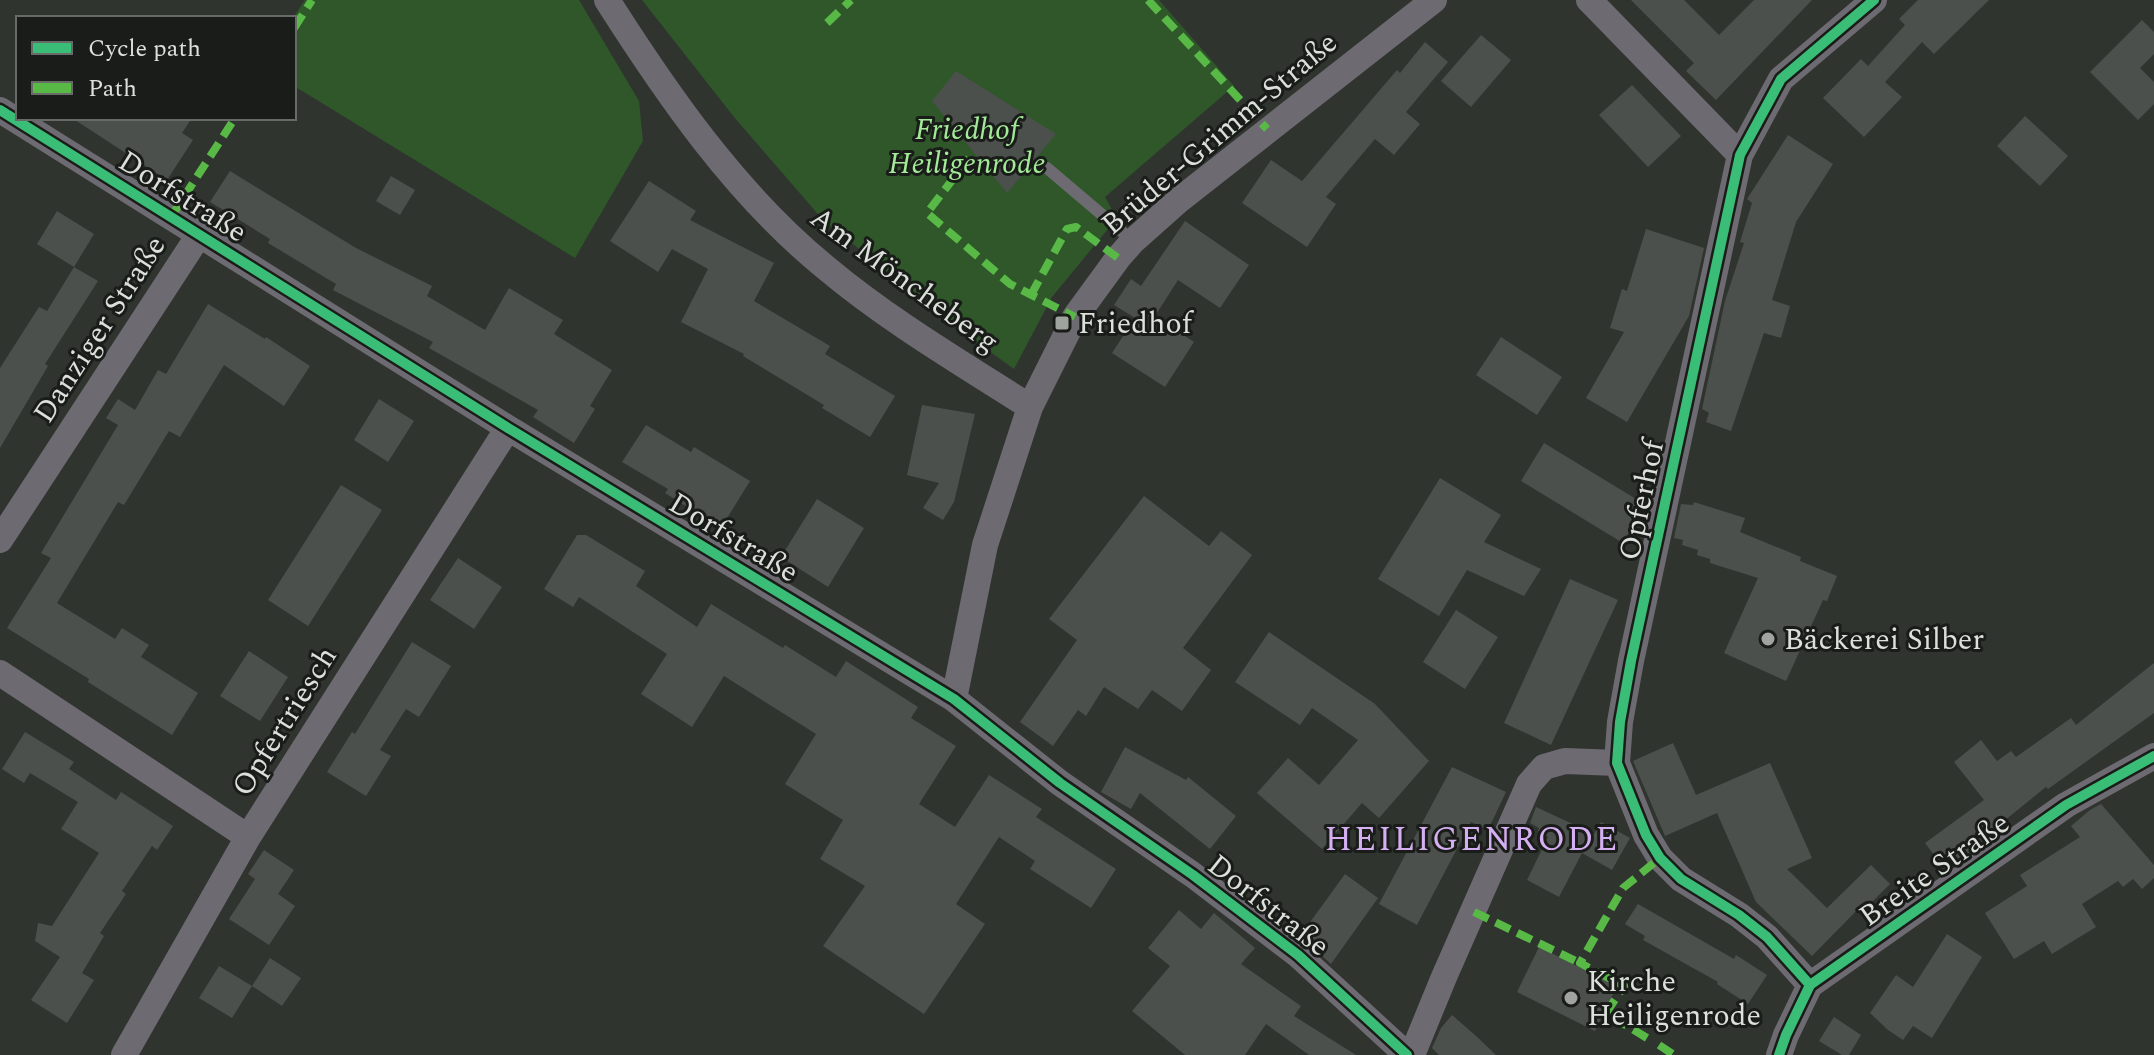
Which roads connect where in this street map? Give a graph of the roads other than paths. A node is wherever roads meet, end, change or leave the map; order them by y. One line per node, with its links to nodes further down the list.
1 (607, 0): 10 (street, Am Möncheberg)
2 (1434, 0): 9 (street, Brüder-Grimm-Straße)
3 (1589, 0): 6 (street)
4 (1874, 0): 6 (street, Opferhof)
5 (0, 110): 8 (street, Dorfstraße)
6 (1740, 155): 16 (street, Opferhof)
7 (1047, 168): 9 (lane)
8 (199, 235): 11 (street, Dorfstraße); 12 (street, Danziger Straße)
9 (1133, 241): 10 (street, Brüder-Grimm-Straße)
10 (1030, 407): 14 (street, Brüder-Grimm-Straße)
11 (508, 428): 14 (street, Dorfstraße); 17 (street, Opfertriesch)
12 (0, 540)
13 (0, 673): 17 (street)
14 (954, 699): 20 (street, Dorfstraße)
15 (2154, 756): 18 (street, Breite Straße)
16 (1617, 763): 18 (street, Opferhof); 20 (street)
17 (248, 837): 19 (street, Opfertriesch)
18 (1810, 985): 21 (street, Breite Straße)
19 (124, 1055)
20 (1410, 1055)
21 (1779, 1055)

